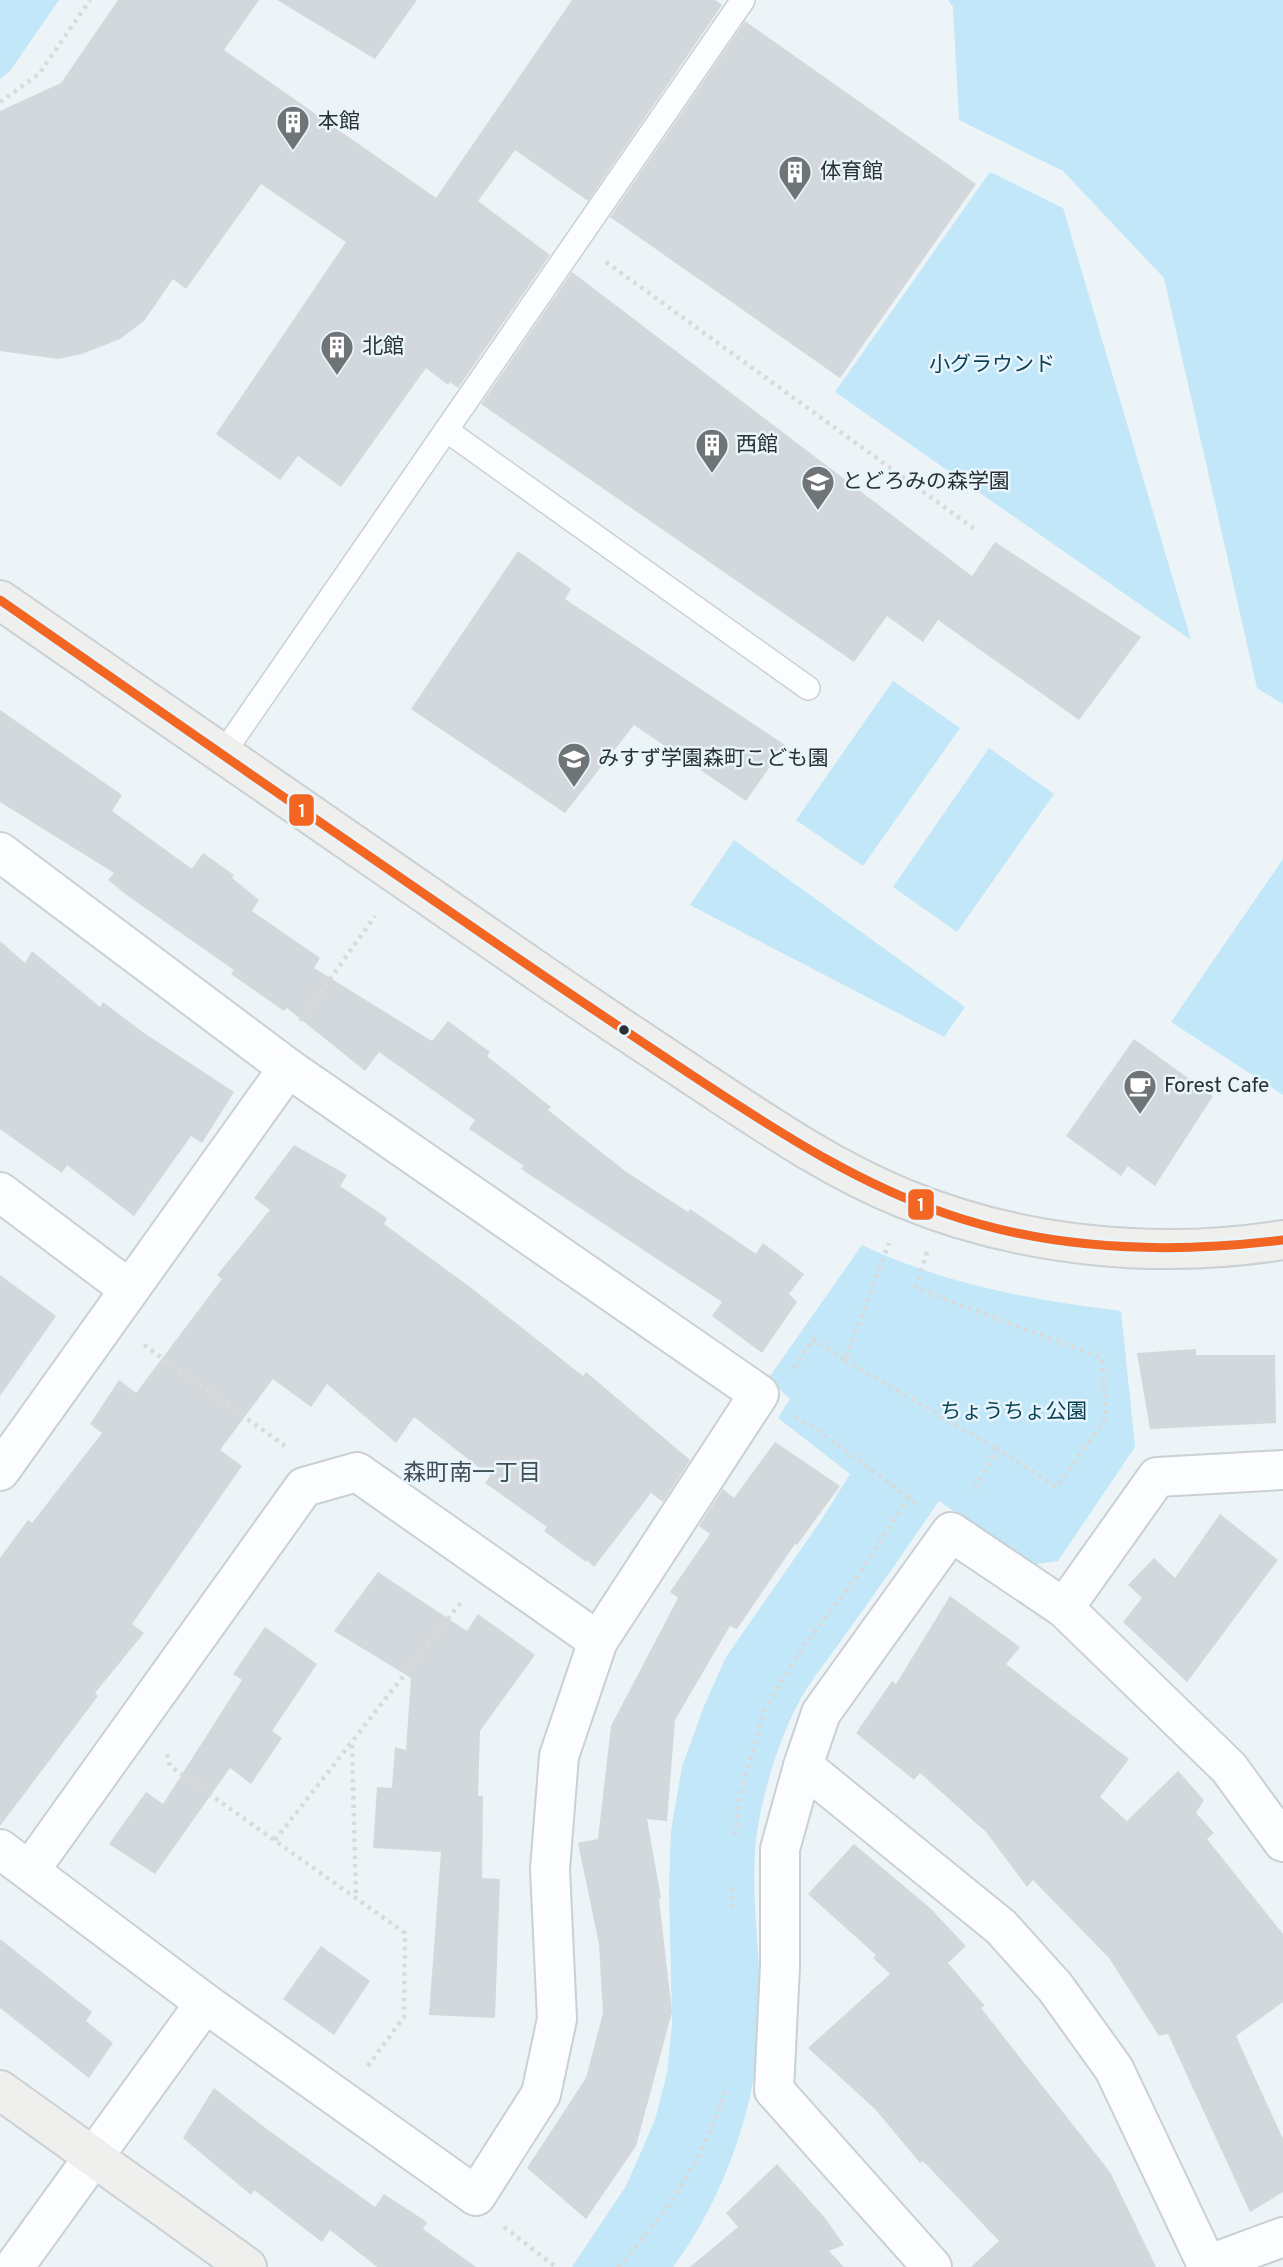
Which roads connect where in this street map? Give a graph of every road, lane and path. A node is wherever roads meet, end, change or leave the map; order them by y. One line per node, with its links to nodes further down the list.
1 (90, 0): 3 (path)
2 (743, 0): 4 (lane)
3 (0, 102)
4 (577, 241): 5 (lane); 6 (path)
5 (446, 430): 8 (lane); 9 (lane)
6 (976, 530)
7 (0, 600): 9 (street)
8 (808, 688)
9 (222, 755): 14 (street)
10 (0, 852): 12 (street)
11 (375, 916): 12 (path)
12 (288, 1068): 17 (street); 20 (street)
13 (0, 1192): 17 (street)
14 (1283, 1240)
15 (888, 1243): 18 (path)
16 (927, 1252): 21 (path)
17 (118, 1304): 23 (street); 24 (path)
18 (845, 1360): 19 (path); 21 (path)
19 (797, 1363)
20 (759, 1394): 25 (path); 28 (street)
21 (997, 1449): 25 (path)
22 (1283, 1470): 27 (street)
23 (0, 1471)
24 (304, 1487): 26 (street); 29 (street)
25 (951, 1532): 27 (street); 31 (street)
26 (490, 1565): 28 (street); 30 (path)
27 (1063, 1608): 33 (street)
28 (598, 1641): 40 (street)
29 (151, 1701): 32 (path); 34 (street)
30 (352, 1744): 32 (path); 35 (path)
31 (803, 1766): 41 (street); 42 (street)
32 (275, 1840): 35 (path)
33 (1283, 1842)
34 (15, 1860): 36 (street)
35 (356, 1898): 38 (path)
36 (205, 2003): 38 (street); 39 (street)
37 (0, 2090): 39 (street)
38 (342, 2102): 40 (street)
39 (94, 2157): 43 (street); 44 (street)
40 (476, 2196): 45 (path)
41 (1283, 2237)
42 (924, 2264)
43 (14, 2267)
44 (247, 2267)
45 (556, 2267)

